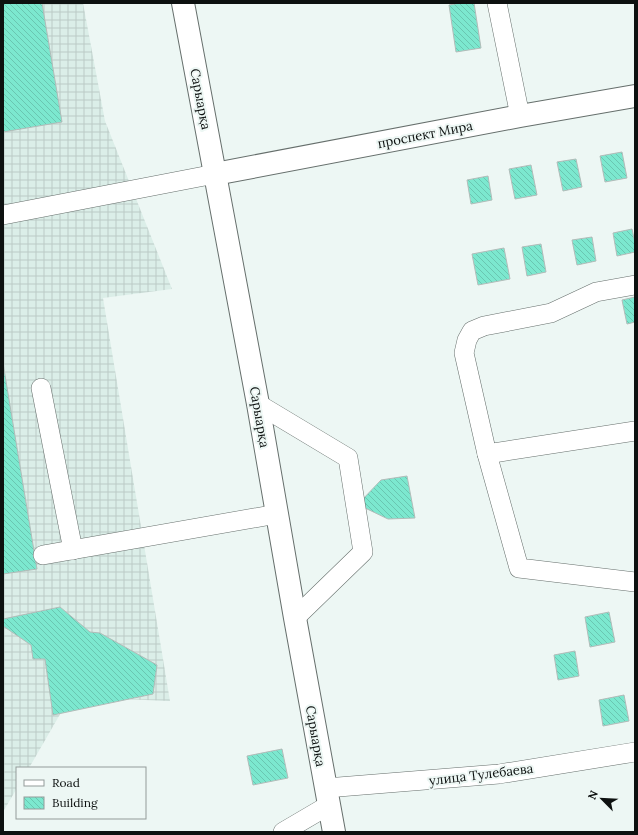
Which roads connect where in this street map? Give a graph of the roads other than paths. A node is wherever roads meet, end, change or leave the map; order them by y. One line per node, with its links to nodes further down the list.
1 (183, 3): 5 (main road, Сарыарқа)
2 (497, 3): 4 (street)
3 (635, 96): 4 (main road, проспект Мира)
4 (520, 116): 5 (main road, проспект Мира)
5 (215, 174): 6 (street); 9 (main road, Сарыарқа)
6 (3, 215)
7 (635, 285): 11 (street)
8 (41, 388): 13 (street)
9 (258, 404): 12 (main road, Сарыарқа); 16 (street)
10 (635, 431): 11 (street)
11 (487, 454): 15 (street)
12 (277, 514): 13 (street); 16 (main road, Сарыарқа)
13 (73, 550): 14 (street)
14 (43, 555)
15 (635, 582)
16 (295, 618): 18 (main road, Сарыарқа)
17 (635, 752): 18 (street, улица Тулебаева)
18 (327, 797): 19 (street); 20 (main road, Сарыарқа)
19 (283, 832)
20 (334, 832)

